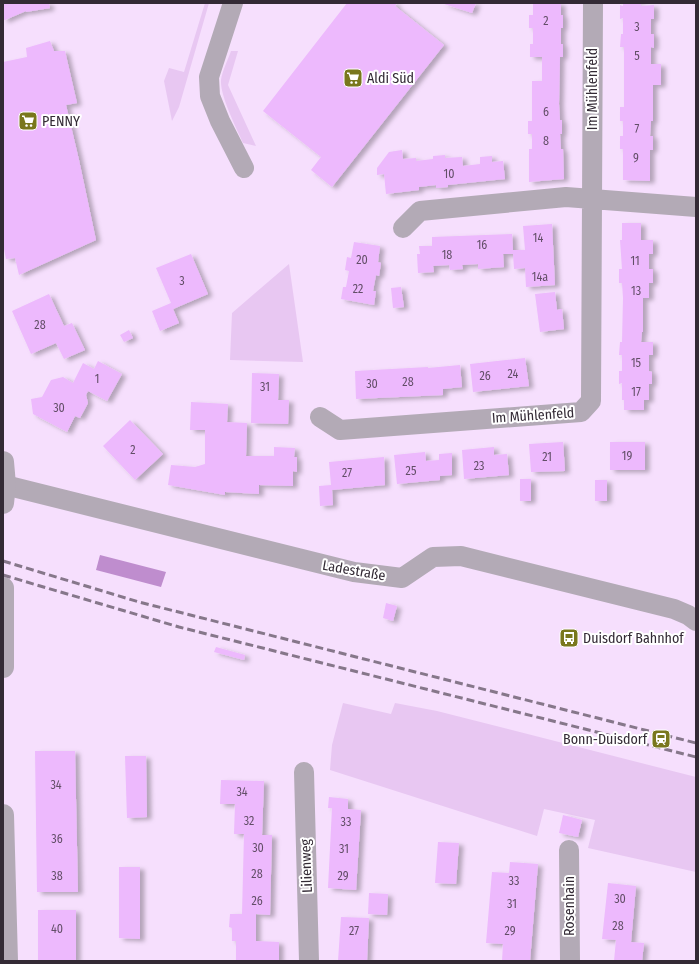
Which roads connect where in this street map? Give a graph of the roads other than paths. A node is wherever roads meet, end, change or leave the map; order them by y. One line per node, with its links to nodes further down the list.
1 (233, 3): 3 (street)
2 (593, 3): 4 (street, Im Mühlenfeld)
3 (244, 168)
4 (592, 199): 5 (street); 6 (street); 7 (street, Im Mühlenfeld)
5 (696, 207)
6 (403, 228)
7 (320, 417)
8 (3, 462): 9 (street)
9 (4, 494): 11 (street, Ladestraße)
10 (3, 588): 12 (street)
11 (696, 622)
12 (3, 667)
13 (304, 772): 17 (street, Lilienweg)
14 (3, 815): 16 (street)
15 (569, 850): 18 (street, Rosenhain)
16 (7, 961)
17 (309, 961)
18 (570, 961)

